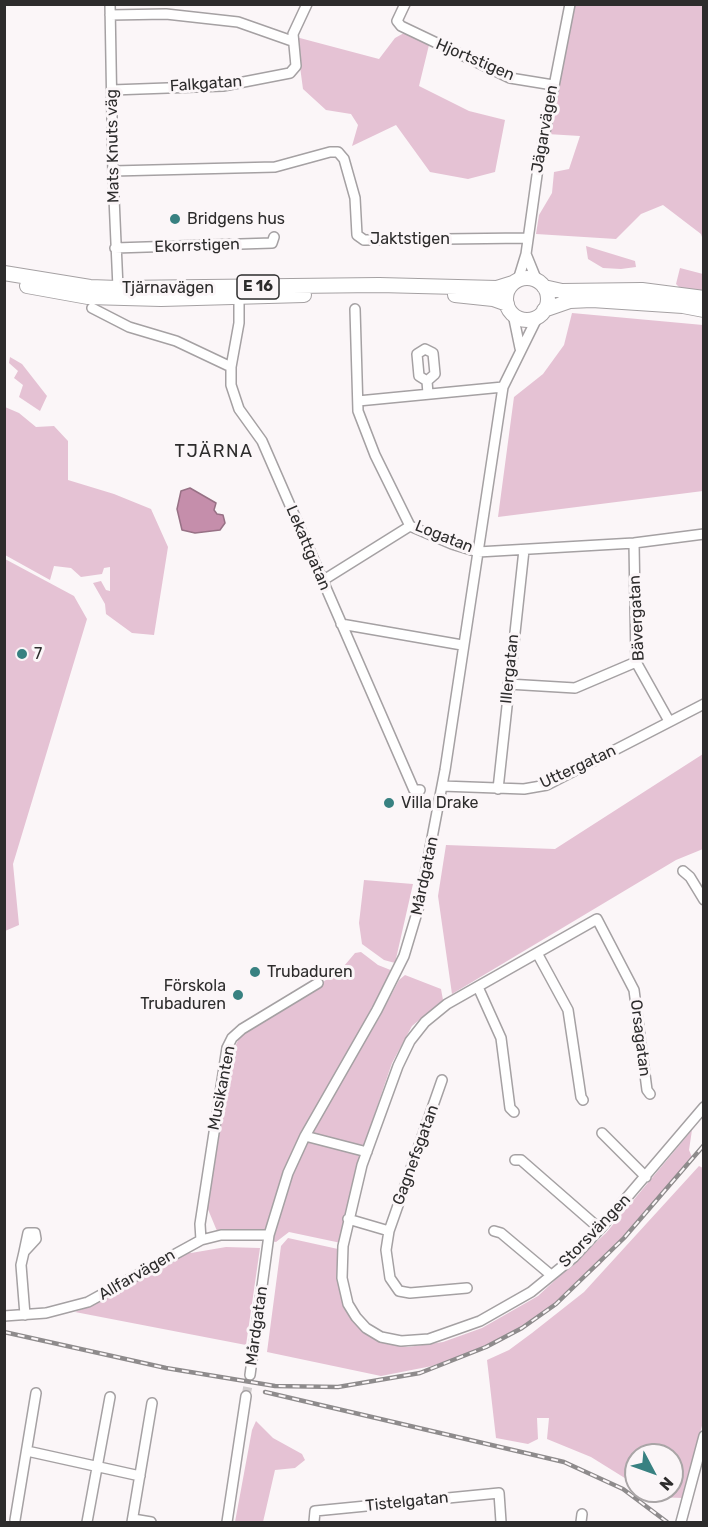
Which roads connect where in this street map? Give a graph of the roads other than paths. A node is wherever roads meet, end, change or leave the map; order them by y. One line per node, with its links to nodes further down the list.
1 (307, 4): 5 (street)
2 (405, 4): 6 (street, Hjortstigen)
3 (570, 4): 6 (street, Jägarvägen)
4 (110, 10): 5 (street); 7 (street, Mats Knuts väg)
5 (292, 41): 7 (street, Falkgatan)
6 (552, 85): 10 (street, Jägarvägen)
7 (112, 90): 8 (street, Mats Knuts väg)
8 (113, 171): 10 (street, Jaktstigen); 11 (street, Mats Knuts väg)
9 (274, 237): 11 (street, Ekorrstigen)
10 (526, 238): 12 (street, Jägarvägen)
11 (115, 248): 17 (street, Mats Knuts väg)
12 (526, 254): 14 (street, Jägarvägen); 16 (street, Jägarvägen)
13 (4, 273): 17 (highway, Tjärnavägen / E 16)
14 (515, 281): 16 (highway, E 16); 17 (highway, Tjärnavägen / E 16); 22 (highway)
15 (4, 283): 18 (highway, Tjärnavägen / E 16)
16 (541, 284): 19 (highway, E 16); 24 (highway)
17 (118, 288)
18 (239, 297): 22 (highway, Tjärnavägen / E 16); 26 (street, Lekattgatan)
19 (704, 298)
20 (92, 308): 26 (street)
21 (355, 309): 30 (street, Logatan)
22 (510, 309): 24 (highway, E 16); 25 (street)
23 (704, 310): 24 (highway, E 16)
24 (541, 313): 25 (street, Mårdgatan)
25 (520, 350): 28 (street, Mårdgatan)
26 (231, 367): 36 (street, Lekattgatan)
27 (427, 381): 29 (street)
28 (503, 387): 29 (street); 35 (street, Mårdgatan)
29 (428, 394): 30 (street)
30 (358, 401): 31 (street, Logatan)
31 (410, 526): 35 (street, Logatan); 36 (street)
32 (704, 534): 33 (street, Logatan)
33 (634, 543): 34 (street, Logatan); 39 (street, Bävergatan)
34 (524, 550): 35 (street, Logatan); 40 (street, Illergatan)
35 (478, 552): 38 (street, Mårdgatan)
36 (322, 581): 37 (street, Lekattgatan)
37 (341, 624): 38 (street); 45 (street, Lekattgatan)
38 (462, 645): 43 (street, Mårdgatan)
39 (636, 662): 40 (street); 42 (street, Bävergatan)
40 (508, 684): 44 (street, Illergatan)
41 (704, 704): 42 (street, Uttergatan)
42 (669, 721): 44 (street, Uttergatan)
43 (442, 786): 44 (street, Uttergatan); 58 (street, Mårdgatan)
44 (498, 789)
45 (420, 790)
46 (683, 871): 47 (street)
47 (704, 900)
48 (597, 919): 49 (street, Storsvängen); 53 (street, Orsagatan)
49 (537, 953): 51 (street, Storsvängen); 54 (street)
50 (318, 983): 67 (street, Musikanten)
51 (478, 987): 56 (street); 59 (street, Storsvängen)
52 (442, 1080): 64 (street, Gagnefsgatan)
53 (650, 1094)
54 (584, 1100)
55 (704, 1107): 61 (street, Storsvängen)
56 (514, 1112)
57 (602, 1133): 61 (street)
58 (304, 1136): 59 (street); 66 (street, Mårdgatan)
59 (367, 1152): 62 (street, Storsvängen)
60 (515, 1160): 63 (street)
61 (646, 1177): 63 (street, Storsvängen)
62 (348, 1219): 64 (street); 69 (street, Storsvängen)
63 (600, 1229): 69 (street, Storsvängen)
64 (389, 1231): 70 (street, Gagnefsgatan)
65 (494, 1231): 69 (street)
66 (269, 1235): 67 (street, Allfarvägen); 73 (street, Mårdgatan)
67 (201, 1240): 71 (street, Allfarvägen)
68 (24, 1252): 71 (street)
69 (551, 1275)
70 (467, 1288)
71 (25, 1315): 72 (street, Allfarvägen)
72 (4, 1316)
73 (250, 1375)
74 (36, 1393): 79 (street)
75 (246, 1396): 87 (street)
76 (110, 1397): 81 (street)
77 (152, 1402): 82 (street)
78 (704, 1436): 80 (street)
79 (27, 1451): 81 (street); 83 (street)
80 (700, 1462): 90 (street)
81 (99, 1467): 82 (street); 85 (street)
82 (140, 1476): 84 (street)
83 (15, 1520)
84 (132, 1521): 86 (street)
85 (87, 1522)
86 (152, 1522)
87 (227, 1522)
88 (314, 1522): 89 (street, Tistelgatan)
89 (501, 1522)
90 (681, 1522)

